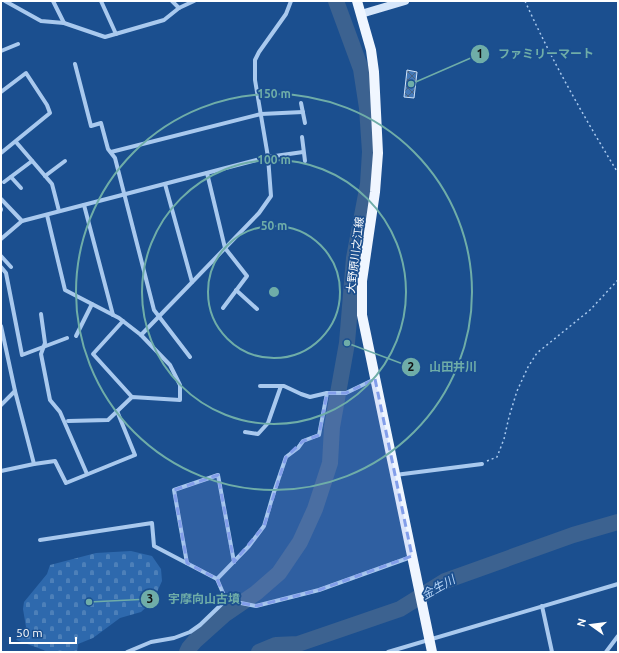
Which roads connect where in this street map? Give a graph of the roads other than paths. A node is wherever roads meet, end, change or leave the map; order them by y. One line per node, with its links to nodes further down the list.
1 (5, 1): 12 (street)
2 (53, 1): 12 (street)
3 (101, 1): 13 (street)
4 (172, 1): 10 (street)
5 (194, 1): 10 (street)
6 (291, 1): 20 (street)
7 (357, 1): 11 (main road, 大野原川之江線)
8 (405, 1): 9 (street)
9 (391, 3): 11 (street)
10 (179, 8): 13 (street)
11 (361, 14): 64 (main road, 大野原川之江線)
12 (64, 23): 13 (street)
13 (116, 34)
14 (18, 44): 15 (street)
15 (1, 52)
16 (75, 64): 24 (street)
17 (1, 92): 23 (street)
18 (301, 104): 19 (street)
19 (303, 112): 20 (street); 21 (street)
20 (261, 114): 24 (street); 27 (street)
21 (305, 123)
22 (302, 137): 25 (street)
23 (16, 142): 26 (street); 28 (street)
24 (111, 152): 37 (street)
25 (303, 152): 27 (street); 30 (street)
26 (1, 153)
27 (268, 157): 31 (street); 44 (street)
28 (32, 161): 32 (street); 33 (street)
29 (65, 161): 32 (street)
30 (305, 161)
31 (207, 173): 35 (street); 44 (street)
32 (45, 176): 40 (street)
33 (11, 177): 34 (street); 36 (street)
34 (4, 182)
35 (165, 184): 37 (street); 48 (street)
36 (21, 188)
37 (124, 194): 39 (street); 55 (street)
38 (1, 199): 42 (street)
39 (84, 205): 40 (street); 54 (street)
40 (59, 211): 41 (street)
41 (47, 214): 42 (street); 50 (street)
42 (22, 221): 43 (street)
43 (1, 239)
44 (225, 248): 48 (street); 49 (street)
45 (1, 256): 47 (street)
46 (1, 267): 62 (street)
47 (11, 267)
48 (192, 282): 55 (street)
49 (236, 290): 51 (street); 52 (street)
50 (92, 304): 54 (street); 59 (street)
51 (223, 308)
52 (257, 309)
53 (40, 314): 62 (street)
54 (113, 316): 56 (street)
55 (159, 317): 58 (street); 63 (street)
56 (123, 321): 58 (street); 69 (street)
57 (1, 326): 60 (street)
58 (141, 335): 69 (street)
59 (76, 336)
60 (2, 338): 67 (street)
61 (67, 338): 62 (street)
62 (43, 346): 77 (street)
63 (190, 357)
64 (375, 378): 68 (street); 78 (main road, 大野原川之江線)
65 (260, 386): 66 (street)
66 (281, 386): 68 (street); 73 (street)
67 (15, 391): 70 (street); 74 (street)
68 (327, 393): 81 (street)
69 (132, 397): 71 (street)
70 (1, 405)
71 (117, 411): 72 (street); 77 (street)
72 (68, 421)
73 (245, 432)
74 (34, 464): 76 (street); 77 (street)
75 (482, 464): 78 (street)
76 (1, 471)
77 (87, 474)
78 (395, 474): 80 (main road, 大野原川之江線)
79 (40, 540): 82 (street)
80 (412, 556): 85 (street); 88 (main road, 大野原川之江線)
81 (234, 562): 82 (street); 83 (street)
82 (187, 563): 83 (street)
83 (217, 579): 85 (street)
84 (618, 584): 86 (street)
85 (226, 600): 89 (street)
86 (542, 606): 88 (street); 92 (street)
87 (618, 636): 93 (street)
88 (429, 641): 90 (street); 91 (main road, 大野原川之江線)
89 (127, 652)
90 (388, 652)
91 (432, 652)
92 (552, 652)
93 (606, 652)

